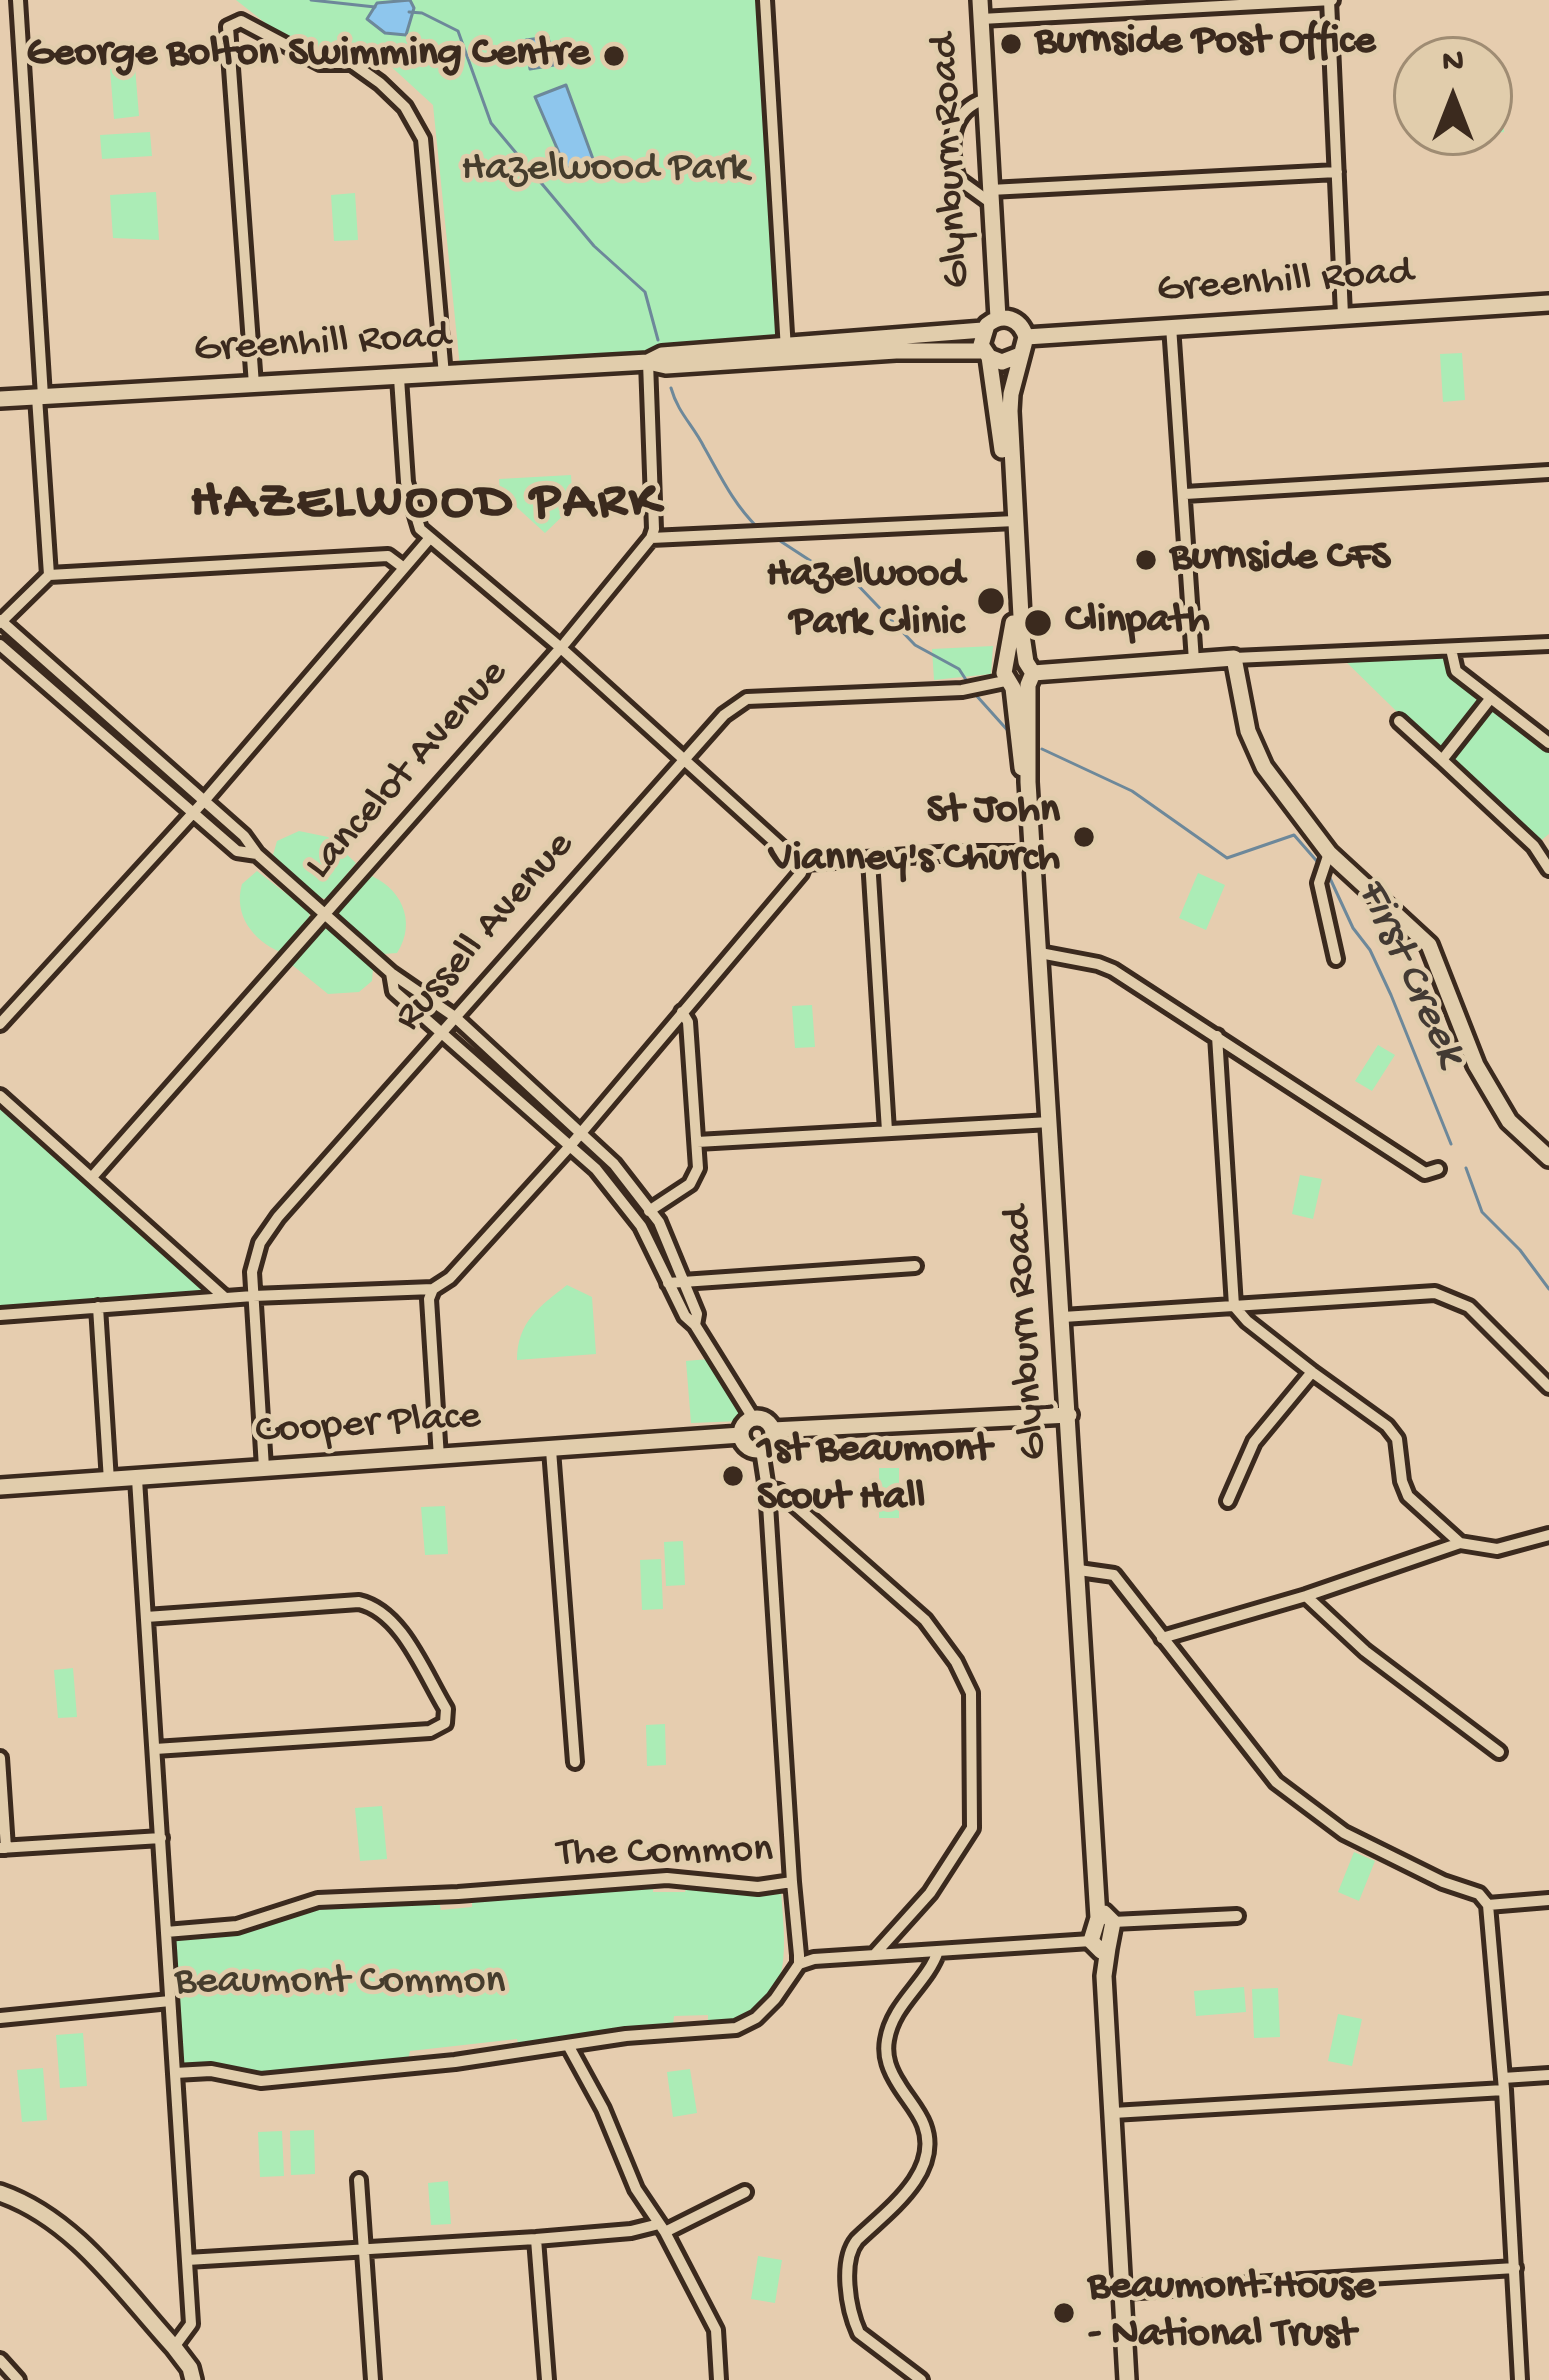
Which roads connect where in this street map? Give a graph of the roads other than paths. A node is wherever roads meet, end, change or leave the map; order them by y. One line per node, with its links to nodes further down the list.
1 (18, 0): 22 (street)
2 (765, 0): 15 (street)
3 (980, 0): 5 (street, Glynburn Road)
4 (1330, 0): 5 (street); 7 (street)
5 (981, 19): 6 (street, Glynburn Road)
6 (986, 99): 8 (street, Glynburn Road); 8 (street)
7 (1337, 172): 8 (street); 10 (street)
8 (990, 196): 11 (street, Glynburn Road)
9 (1549, 303): 10 (street, Greenhill Road)
10 (1342, 315): 12 (street, Greenhill Road)
11 (998, 318): 13 (street); 14 (street)
12 (1171, 326): 14 (street, Greenhill Road); 25 (street)
13 (983, 330): 15 (street, Greenhill Road); 16 (street)
14 (1026, 337): 17 (street)
15 (786, 352): 16 (street, Greenhill Road); 18 (street, Greenhill Road)
16 (987, 354): 17 (street); 26 (street, Glynburn Road)
17 (1020, 355): 26 (street, Glynburn Road)
18 (648, 362): 19 (street, Greenhill Road); 28 (street)
19 (444, 375): 20 (street, Greenhill Road); 21 (street)
20 (399, 378): 21 (street, Greenhill Road); 27 (street)
21 (254, 385): 22 (street, Greenhill Road)
22 (40, 396): 23 (street, Greenhill Road); 30 (street)
23 (0, 399)
24 (1549, 472): 25 (street)
25 (1185, 494): 37 (street)
26 (1011, 521): 28 (street); 38 (street, Glynburn Road)
27 (429, 538): 29 (street); 34 (street)
28 (651, 538): 34 (street, Lancelot Avenue)
29 (404, 568): 30 (street); 44 (street)
30 (50, 575): 31 (street)
31 (0, 622): 44 (street)
32 (1549, 644): 35 (street)
33 (0, 645): 45 (street)
34 (561, 648): 42 (street); 52 (street, Lancelot Avenue)
35 (1451, 650): 36 (street); 39 (street)
36 (1234, 658): 37 (street); 50 (street)
37 (1194, 661): 38 (street)
38 (1019, 676): 42 (street, Russell Avenue); 46 (street, Glynburn Road)
39 (1490, 699): 41 (street); 43 (street)
40 (1399, 721): 43 (street)
41 (1549, 742)
42 (682, 760): 49 (street); 57 (street, Russell Avenue)
43 (1442, 760): 51 (street)
44 (204, 801): 45 (street); 47 (street)
45 (193, 813): 47 (street); 58 (street)
46 (1033, 853): 48 (street); 53 (street, Glynburn Road)
47 (257, 854): 52 (street)
48 (870, 860): 49 (street); 63 (street)
49 (806, 863): 56 (street)
50 (1325, 863): 54 (street); 67 (street)
51 (1549, 869)
52 (326, 914): 55 (street); 69 (street, Lancelot Avenue)
53 (1040, 953): 60 (street); 62 (street, Glynburn Road)
54 (1336, 959)
55 (391, 973): 57 (street); 59 (street)
56 (682, 1012): 64 (street); 65 (street)
57 (454, 1017): 59 (street, Russell Avenue); 64 (street)
58 (0, 1024)
59 (443, 1031): 66 (street); 76 (street, Russell Avenue)
60 (1217, 1036): 68 (street); 78 (street)
61 (0, 1096): 69 (street)
62 (1050, 1122): 63 (street); 81 (street, Glynburn Road)
63 (886, 1131): 65 (street)
64 (581, 1132): 66 (street); 70 (street)
65 (697, 1142): 70 (street)
66 (570, 1146): 71 (street); 75 (street)
67 (1549, 1158)
68 (1438, 1169)
69 (93, 1176): 77 (street)
70 (652, 1210): 71 (street); 73 (street)
71 (635, 1216): 74 (street)
72 (915, 1266): 73 (street)
73 (684, 1280): 74 (street); 82 (street)
74 (668, 1283): 82 (street)
75 (433, 1289): 76 (street); 91 (street)
76 (253, 1296): 77 (street); 92 (street, Russell Avenue)
77 (224, 1298): 79 (street)
78 (1234, 1306): 81 (street); 83 (street); 84 (street)
79 (98, 1307): 80 (street); 94 (street)
80 (0, 1315)
81 (1064, 1317): 85 (street, Glynburn Road)
82 (695, 1325): 86 (street)
83 (1312, 1372): 97 (street); 99 (street)
84 (1549, 1387)
85 (1069, 1415): 87 (street); 100 (street, Glynburn Road)
86 (753, 1418): 87 (street); 88 (street)
87 (773, 1430): 90 (street)
88 (741, 1435): 89 (street, Cooper Place); 90 (street)
89 (550, 1450): 91 (street, Cooper Place); 107 (street)
90 (760, 1450): 96 (street)
91 (439, 1458): 92 (street, Cooper Place)
92 (264, 1468): 93 (street, Cooper Place)
93 (136, 1480): 94 (street, Cooper Place); 102 (street)
94 (109, 1481): 95 (street, Cooper Place)
95 (0, 1487)
96 (767, 1489): 110 (street); 118 (street)
97 (1228, 1501)
98 (1549, 1535): 99 (street)
99 (1460, 1543): 101 (street)
100 (1079, 1570): 103 (street); 114 (street, Glynburn Road)
101 (1306, 1597): 103 (street); 105 (street)
102 (146, 1617): 104 (street); 104 (street)
103 (1162, 1638): 112 (street)
104 (155, 1749): 108 (street)
105 (1499, 1752)
106 (0, 1758): 109 (street)
107 (574, 1762)
108 (161, 1838): 109 (street); 115 (street)
109 (3, 1848)
110 (792, 1882): 115 (street, The Common); 119 (street, The Common)
111 (1549, 1900): 112 (street)
112 (1488, 1905): 125 (street)
113 (1237, 1916): 114 (street)
114 (1107, 1918): 116 (street, Glynburn Road)
115 (166, 1932): 120 (street)
116 (1098, 1946): 117 (street); 126 (street)
117 (938, 1952): 118 (street); 143 (street)
118 (874, 1954): 119 (street)
119 (799, 1964): 122 (street)
120 (170, 2002): 121 (street); 123 (street)
121 (0, 2018)
122 (568, 2045): 123 (street); 130 (street)
123 (175, 2073): 133 (street)
124 (1549, 2075): 125 (street)
125 (1503, 2084): 126 (street); 134 (street)
126 (1113, 2113): 135 (street)
127 (359, 2180): 132 (street)
128 (745, 2192): 130 (street)
129 (0, 2193): 136 (street)
130 (662, 2228): 131 (street); 142 (street)
131 (536, 2239): 132 (street); 141 (street)
132 (363, 2249): 133 (street); 140 (street)
133 (187, 2260): 136 (street)
134 (1515, 2268): 135 (street); 145 (street)
135 (1123, 2292): 144 (street)
136 (174, 2347): 139 (street)
137 (0, 2360): 138 (street)
138 (18, 2380)
139 (193, 2380)
140 (373, 2380)
141 (547, 2380)
142 (719, 2380)
143 (921, 2380)
144 (1127, 2380)
145 (1520, 2380)

